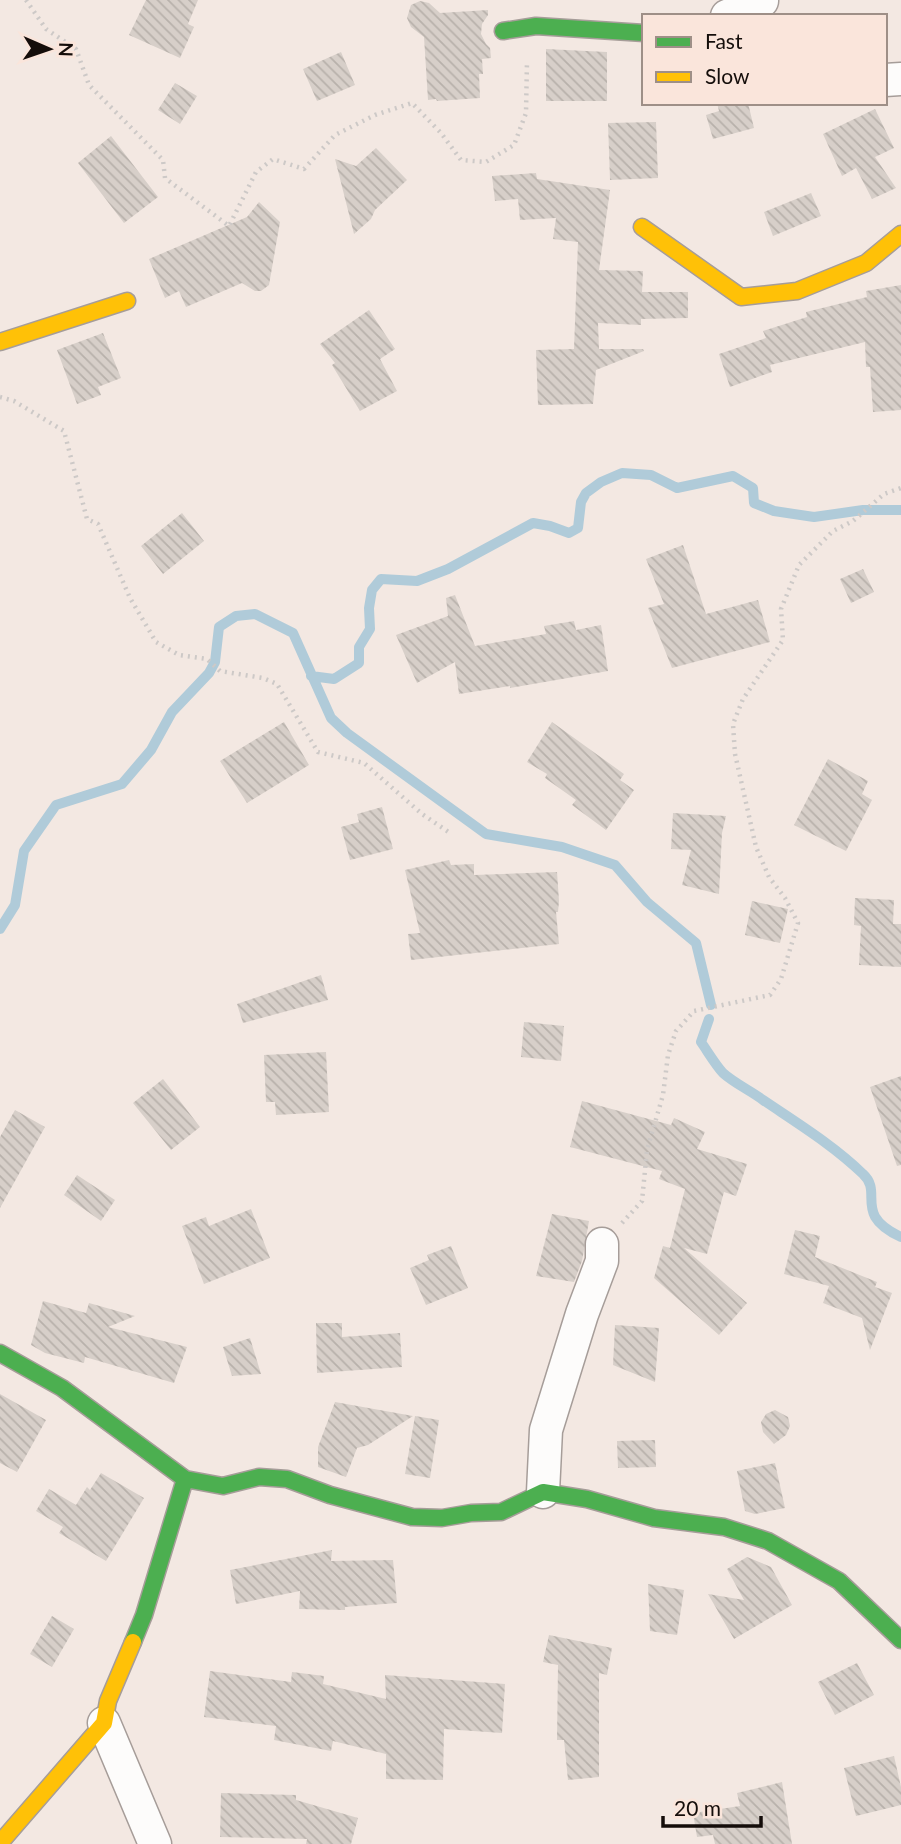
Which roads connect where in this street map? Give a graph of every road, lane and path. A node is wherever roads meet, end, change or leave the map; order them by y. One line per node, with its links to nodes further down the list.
1 (26, 0): 4 (path)
2 (762, 0): 3 (street)
3 (731, 14)
4 (559, 27): 5 (street); 6 (street)
5 (503, 31)
6 (642, 33)
7 (642, 227): 8 (street)
8 (901, 234)
9 (127, 301): 10 (street)
10 (0, 342)
11 (0, 397): 13 (path)
12 (901, 488): 14 (path)
13 (450, 833)
14 (602, 1244): 17 (street)
15 (0, 1353): 16 (street)
16 (185, 1479): 17 (street); 19 (street)
17 (543, 1492): 18 (street)
18 (901, 1640)
19 (104, 1723): 20 (street); 21 (street)
20 (0, 1843)
21 (155, 1844)

